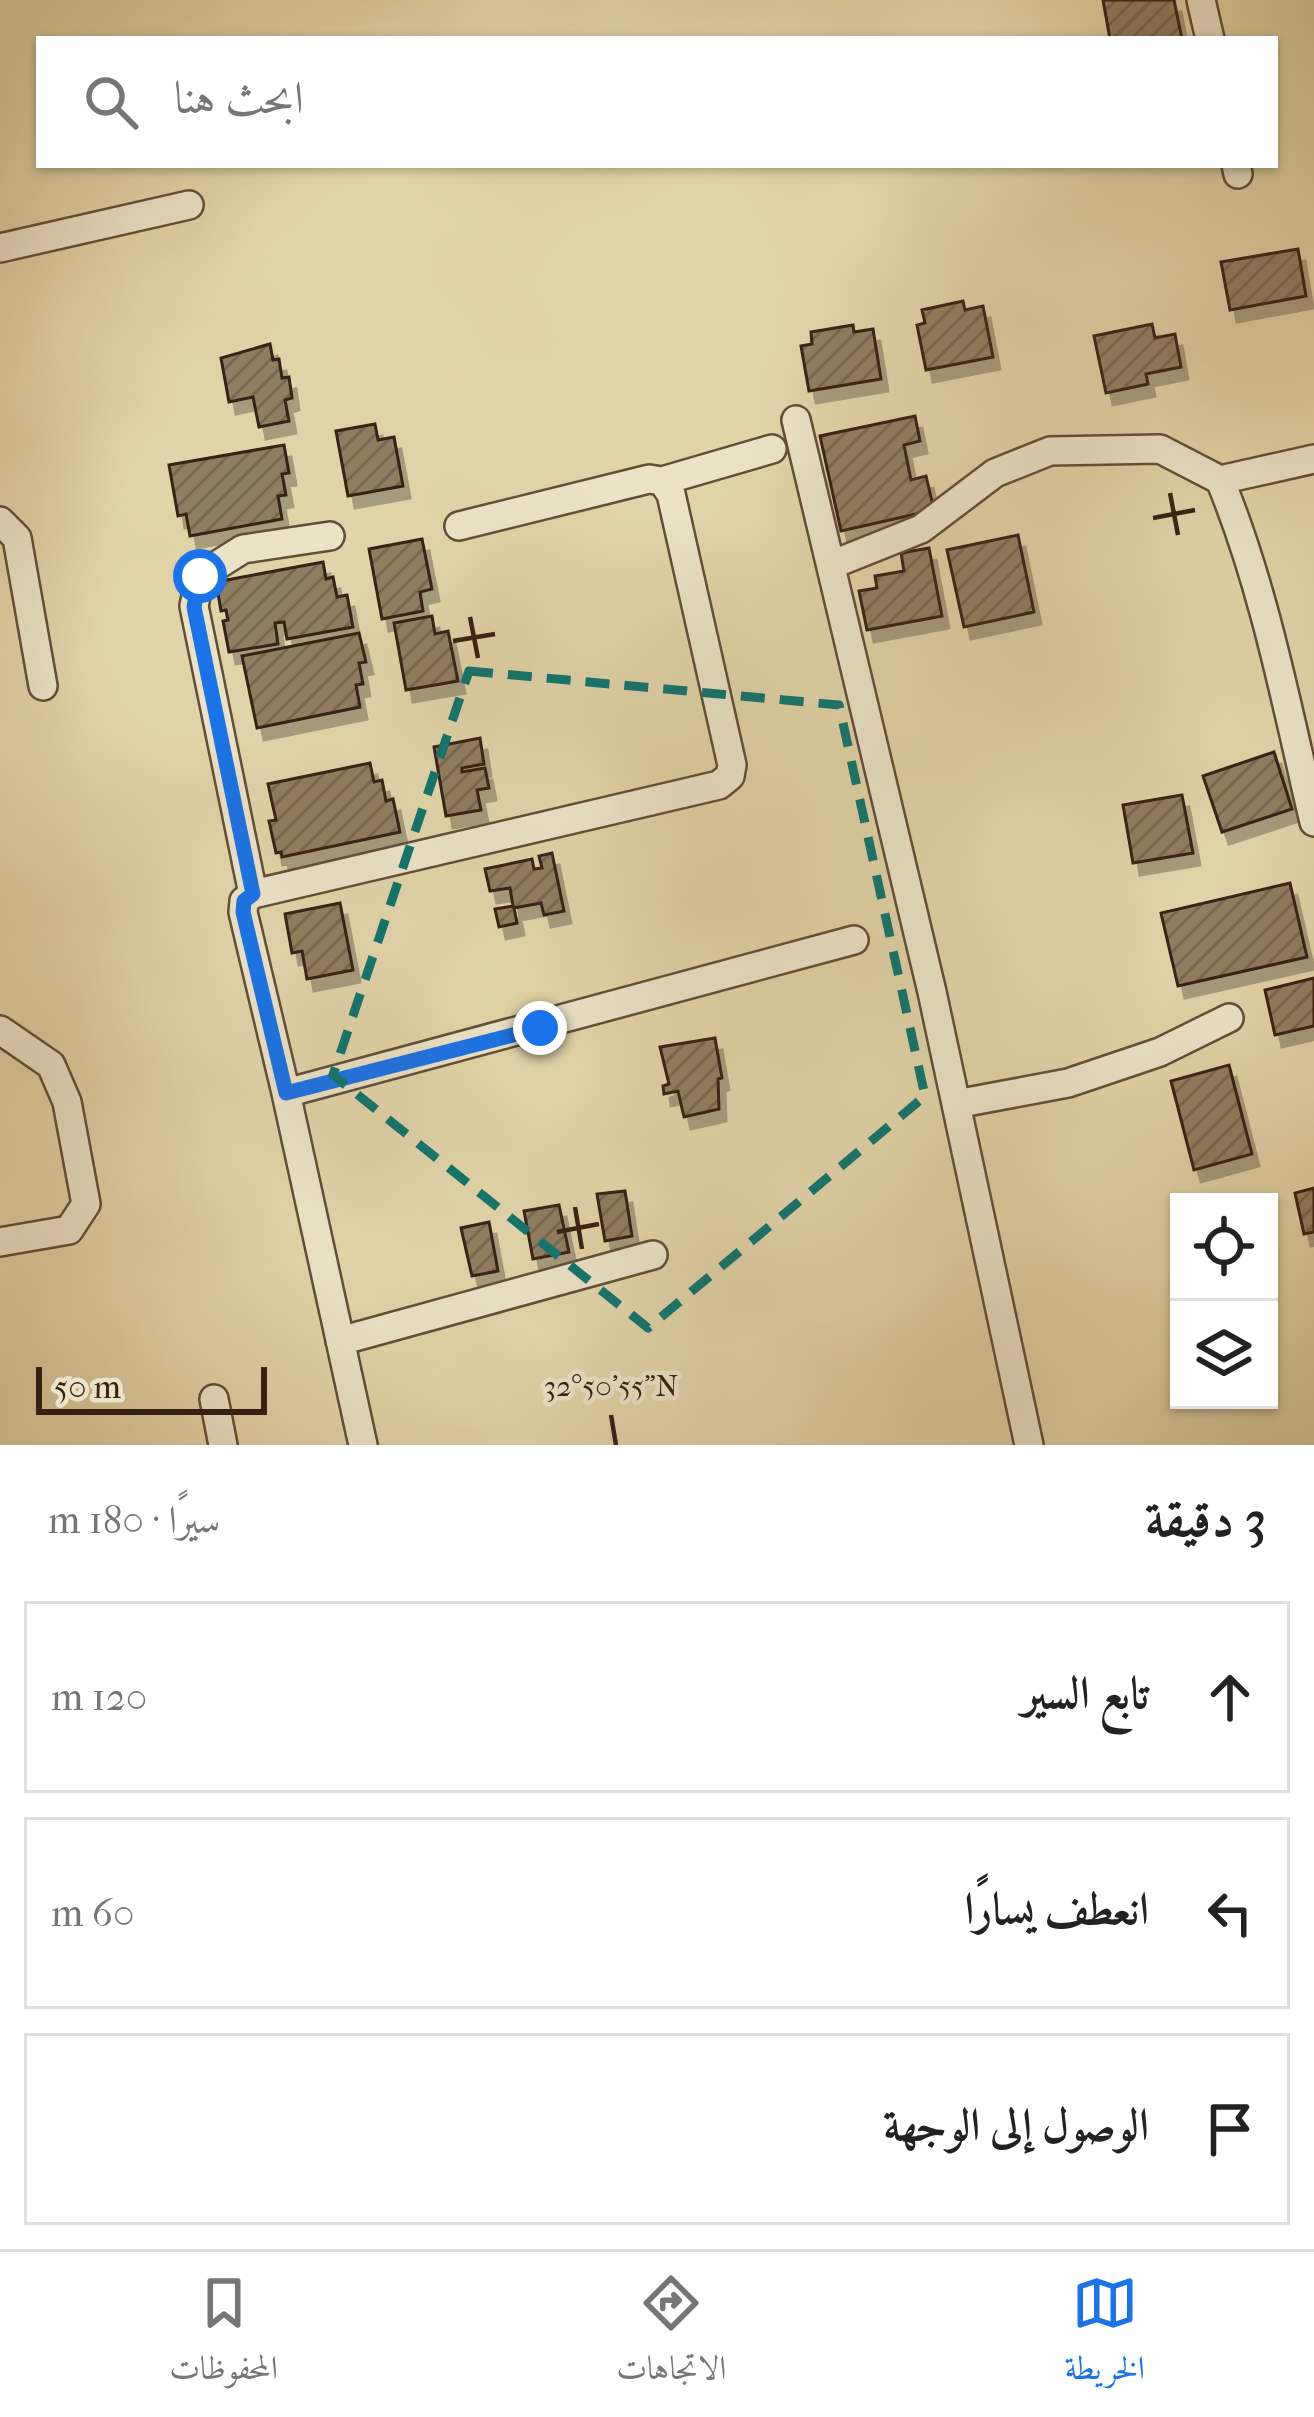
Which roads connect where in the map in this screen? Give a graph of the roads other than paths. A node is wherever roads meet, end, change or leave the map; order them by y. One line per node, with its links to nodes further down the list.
1 (1201, 0): 2 (street)
2 (1209, 36)
3 (189, 205): 4 (street)
4 (0, 248)
5 (796, 420): 13 (street)
6 (772, 449): 9 (street)
7 (1314, 459): 8 (street)
8 (1220, 480): 13 (street); 15 (street)
9 (662, 481): 11 (street); 16 (street)
10 (0, 521): 14 (street)
11 (459, 526)
12 (330, 536): 16 (street)
13 (831, 565): 21 (street)
14 (43, 686)
15 (1314, 823)
16 (253, 894): 20 (street)
17 (854, 940): 20 (street)
18 (1228, 1018): 21 (street)
19 (0, 1030): 22 (street)
20 (286, 1093): 24 (street)
21 (956, 1104): 28 (street)
22 (0, 1242)
23 (653, 1255): 24 (street)
24 (340, 1341): 27 (street)
25 (214, 1399): 26 (street)
26 (224, 1445)
27 (363, 1445)
28 (1029, 1445)

